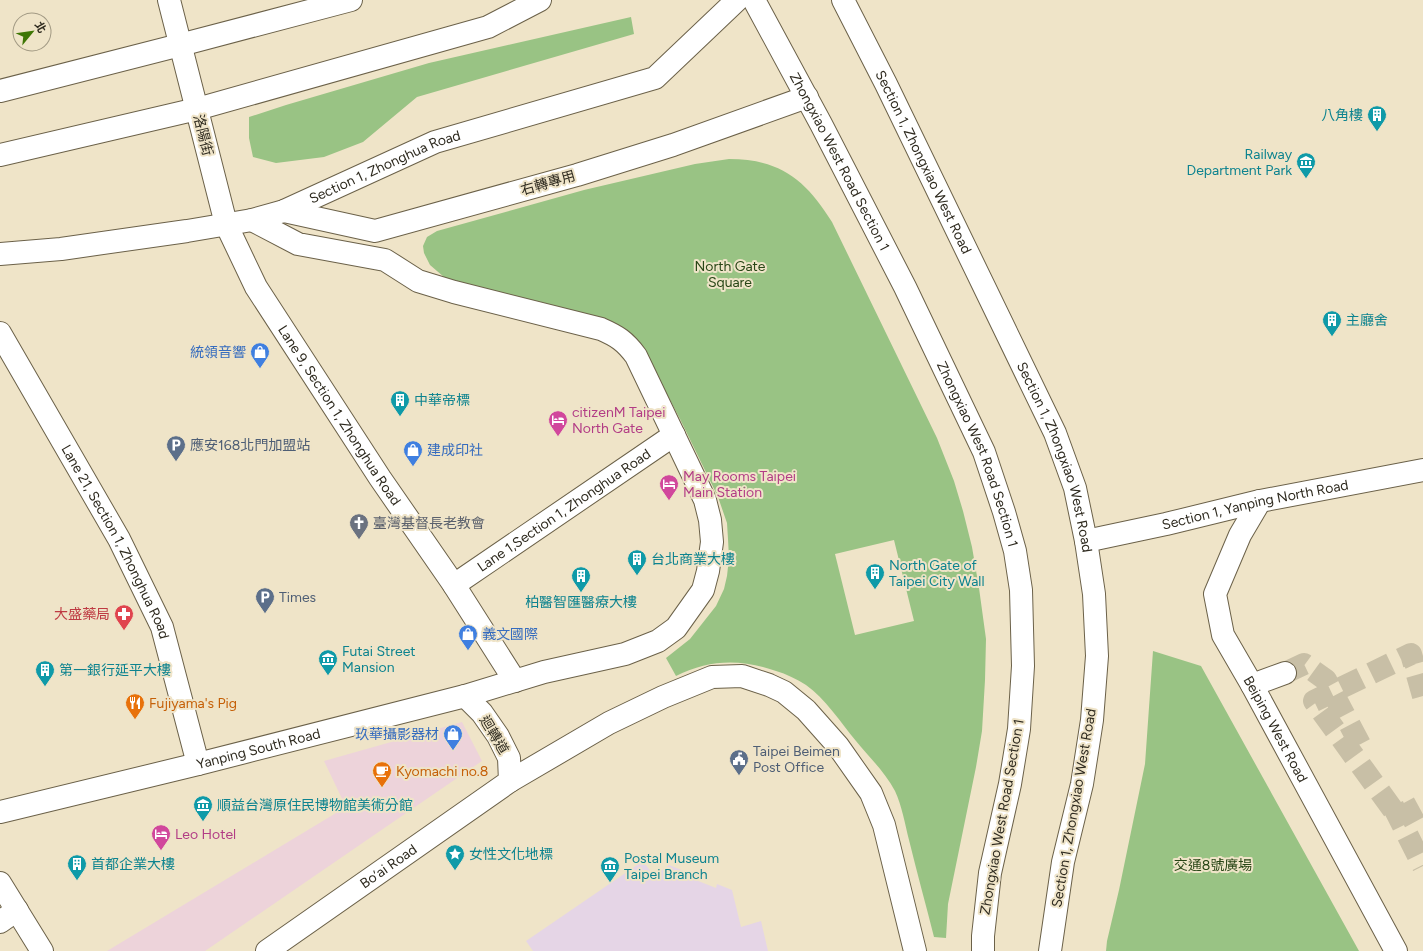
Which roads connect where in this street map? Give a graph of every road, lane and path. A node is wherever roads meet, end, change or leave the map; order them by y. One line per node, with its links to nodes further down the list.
1 (169, 0): 7 (main road, 洛陽街)
2 (351, 0): 7 (main road)
3 (540, 0): 10 (main road)
4 (737, 0): 12 (main road, Section 1, Zhonghua Road)
5 (754, 0): 9 (main road, Zhongxiao West Road Section 1)
6 (843, 0): 20 (main road, Section 1, Zhongxiao West Road)
7 (180, 45): 8 (main road); 10 (main road, 洛陽街)
8 (0, 91)
9 (807, 97): 12 (main road, 右轉專用); 34 (main road, Zhongxiao West Road Section 1)
10 (197, 110): 11 (main road); 14 (main road, 洛陽街)
11 (0, 155)
12 (284, 212): 13 (main road, Section 1, Zhonghua Road)
13 (252, 220): 14 (main road, Section 1, Zhonghua Road); 17 (main road, Yanping South Road)
14 (226, 224): 15 (main road, Section 1, Zhonghua Road); 21 (main road, Lane 9, Section 1, Zhonghua Road)
15 (0, 254)
16 (0, 333): 26 (main road, Lane 21, Section 1, Zhonghua Road)
17 (674, 434): 21 (main road, Lane 1,Section 1, Zhonghua Road); 23 (main road, Yanping South Road)
18 (1423, 470): 19 (main road, Section 1, Yanping North Road)
19 (1260, 500): 20 (main road, Section 1, Yanping North Road); 24 (main road, Beiping West Road)
20 (1086, 540): 35 (main road, Section 1, Zhongxiao West Road)
21 (454, 585): 23 (main road, Lane 9, Section 1, Zhonghua Road)
22 (1285, 673): 24 (main road)
23 (515, 681): 25 (main road, Yanping South Road)
24 (1252, 684): 36 (main road, Beiping West Road)
25 (465, 696): 26 (main road, Yanping South Road); 27 (main road, 迴轉道)
26 (198, 764): 28 (main road, Yanping South Road)
27 (510, 781): 32 (main road, Bo’ai Road); 33 (main road, Bo’ai Road)
28 (0, 812)
29 (0, 883): 30 (main road)
30 (8, 916): 31 (main road)
31 (42, 951)
32 (267, 951)
33 (915, 951)
34 (983, 951)
35 (1050, 951)
36 (1396, 951)

